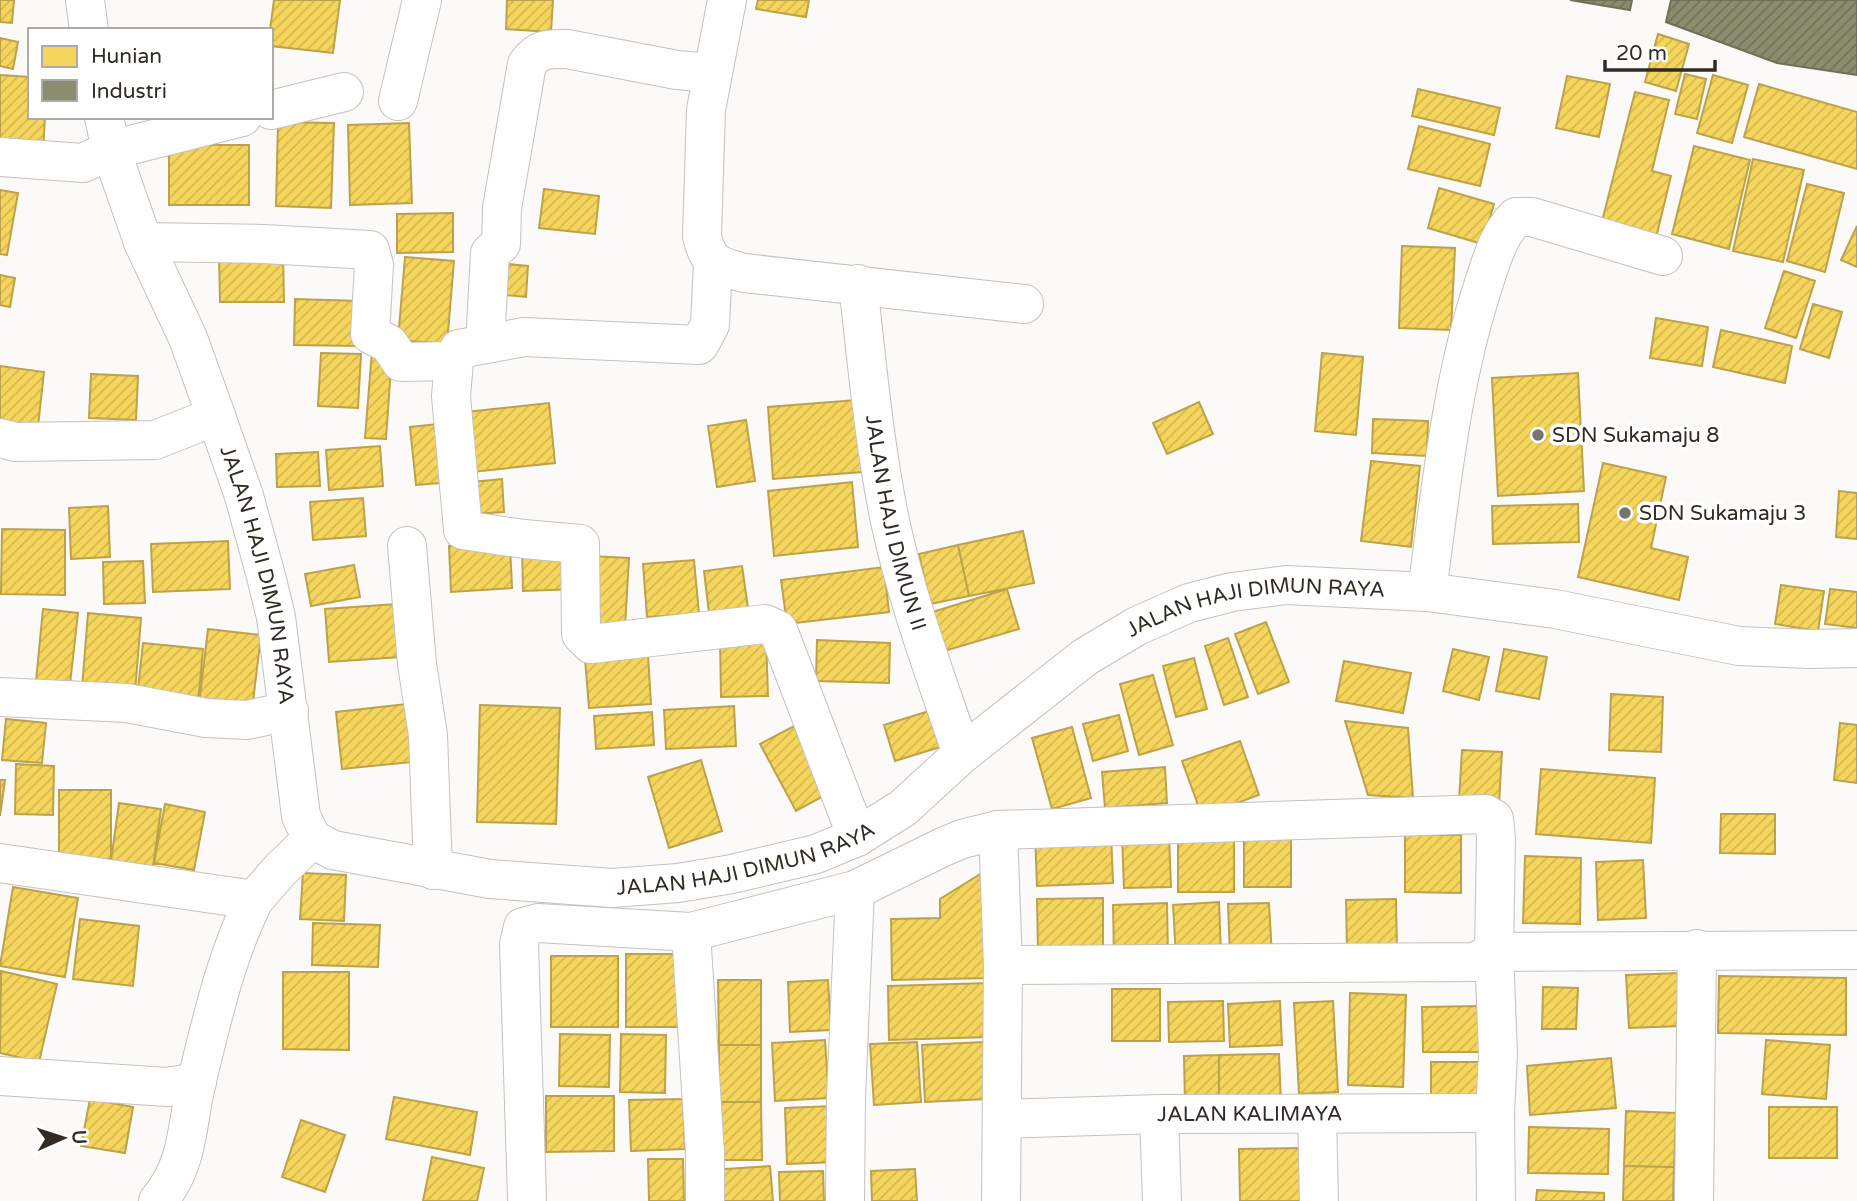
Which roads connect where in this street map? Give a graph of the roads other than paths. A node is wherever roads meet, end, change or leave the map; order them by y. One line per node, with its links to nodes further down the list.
1 (85, 0): 4 (street)
2 (422, 0): 7 (street)
3 (727, 0): 5 (street)
4 (89, 28)
5 (711, 73): 14 (street); 17 (street)
6 (344, 92): 8 (street)
7 (398, 101)
8 (273, 110)
9 (225, 119): 10 (street)
10 (107, 133): 11 (street); 12 (street, JALAN HAJI DIMUN RAYA)
11 (0, 157)
12 (143, 242): 17 (street); 18 (street, JALAN HAJI DIMUN RAYA)
13 (1663, 256): 21 (street)
14 (713, 262): 15 (street); 17 (street)
15 (858, 284): 16 (street); 25 (street, JALAN HAJI DIMUN II)
16 (1024, 304)
17 (469, 352): 27 (street)
18 (216, 416): 19 (street); 24 (street, JALAN HAJI DIMUN RAYA)
19 (0, 438)
20 (407, 546): 30 (street)
21 (1427, 592): 22 (street, JALAN HAJI DIMUN RAYA); 25 (street, JALAN HAJI DIMUN RAYA)
22 (1857, 648)
23 (0, 698): 24 (street)
24 (289, 711): 28 (street, JALAN HAJI DIMUN RAYA)
25 (962, 754): 27 (street, JALAN HAJI DIMUN RAYA)
26 (998, 830): 31 (street); 36 (street); 37 (street)
27 (856, 837): 30 (street, JALAN HAJI DIMUN RAYA)
28 (312, 839): 30 (street, JALAN HAJI DIMUN RAYA); 32 (street)
29 (0, 863): 32 (street)
30 (433, 870)
31 (855, 890): 33 (street); 47 (street)
32 (254, 900): 39 (street)
33 (691, 932): 44 (street); 46 (street)
34 (1697, 950): 35 (street); 36 (street); 52 (street)
35 (1857, 950)
36 (1494, 951): 37 (street); 40 (street)
37 (1003, 965): 43 (street)
38 (0, 1076): 39 (street)
39 (197, 1082): 45 (street)
40 (1495, 1112): 42 (street, JALAN KALIMAYA); 51 (street)
41 (1159, 1114): 42 (street, JALAN KALIMAYA); 43 (street, JALAN KALIMAYA); 49 (street)
42 (1317, 1114): 50 (street)
43 (1003, 1119): 48 (street)
44 (527, 1199)
45 (158, 1201)
46 (705, 1201)
47 (845, 1201)
48 (1001, 1201)
49 (1162, 1201)
50 (1318, 1201)
51 (1496, 1201)
52 (1693, 1201)

